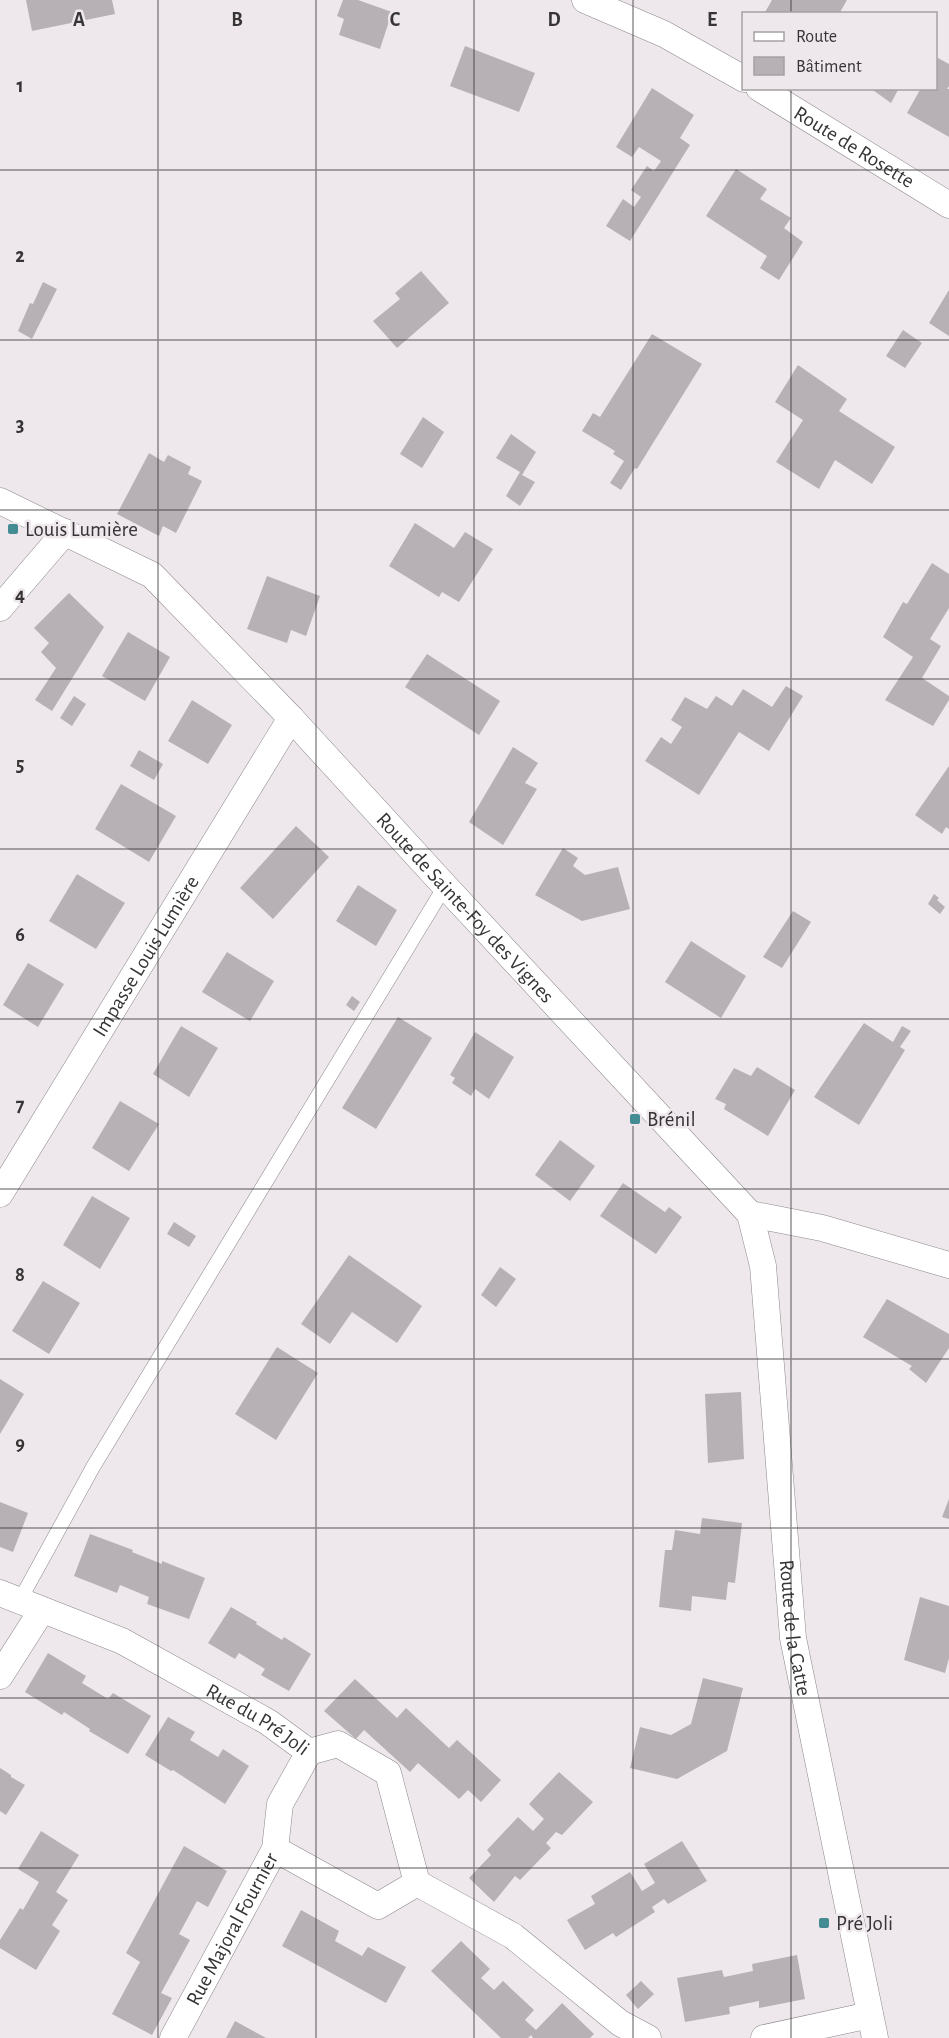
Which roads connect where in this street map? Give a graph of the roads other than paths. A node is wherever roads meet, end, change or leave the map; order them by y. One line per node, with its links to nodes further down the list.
1 (585, 0): 2 (street)
2 (742, 78)
3 (762, 90): 4 (street, Route de Rosette)
4 (949, 205)
5 (0, 501): 6 (street, Route de Sainte-Foy des Vignes)
6 (65, 532): 7 (street); 8 (street, Route de Sainte-Foy des Vignes)
7 (0, 608)
8 (291, 718): 9 (street, Route de Sainte-Foy des Vignes); 10 (street, Impasse Louis Lumière)
9 (445, 886): 11 (street, Route de Sainte-Foy des Vignes); 13 (lane)
10 (0, 1194)
11 (750, 1214): 12 (street); 18 (street, Route de la Catte)
12 (949, 1265)
13 (21, 1601): 14 (street); 15 (street, Rue du Pré Joli)
14 (0, 1676)
15 (309, 1752): 16 (street, Rue Majoral Fournier); 17 (street, Rue du Pré Joli)
16 (274, 1849): 17 (street); 19 (street, Rue Majoral Fournier)
17 (417, 1883): 20 (street)
18 (873, 2026): 21 (street)
19 (172, 2038)
20 (648, 2038)
21 (764, 2038)

